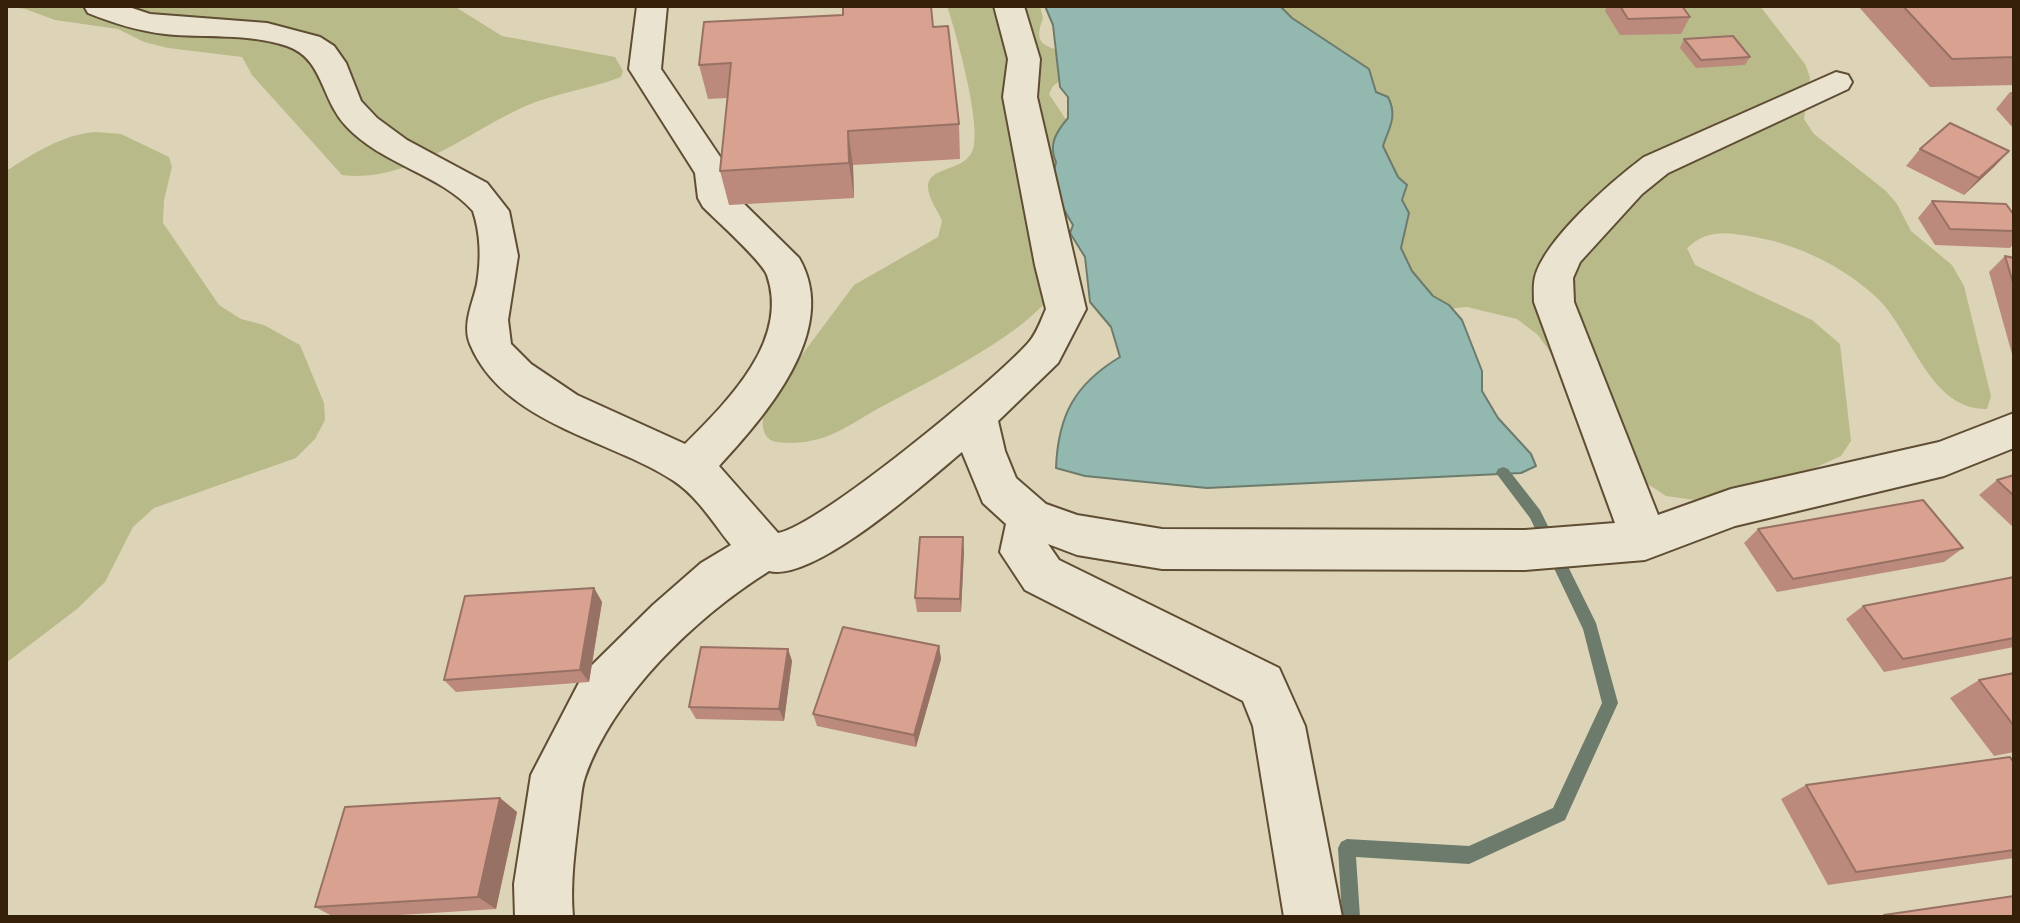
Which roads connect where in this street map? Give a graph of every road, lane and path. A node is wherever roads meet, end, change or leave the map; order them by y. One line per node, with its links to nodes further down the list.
1 (99, 6): 7 (street)
2 (652, 6): 7 (street)
3 (1009, 6): 5 (street)
4 (1836, 82): 9 (street)
5 (975, 416): 8 (street); 10 (street)
6 (2014, 430): 9 (street)
7 (690, 468): 10 (street)
8 (1030, 518): 9 (street); 12 (street)
9 (1645, 540)
10 (764, 549): 11 (street)
11 (544, 917)
12 (1313, 917)

